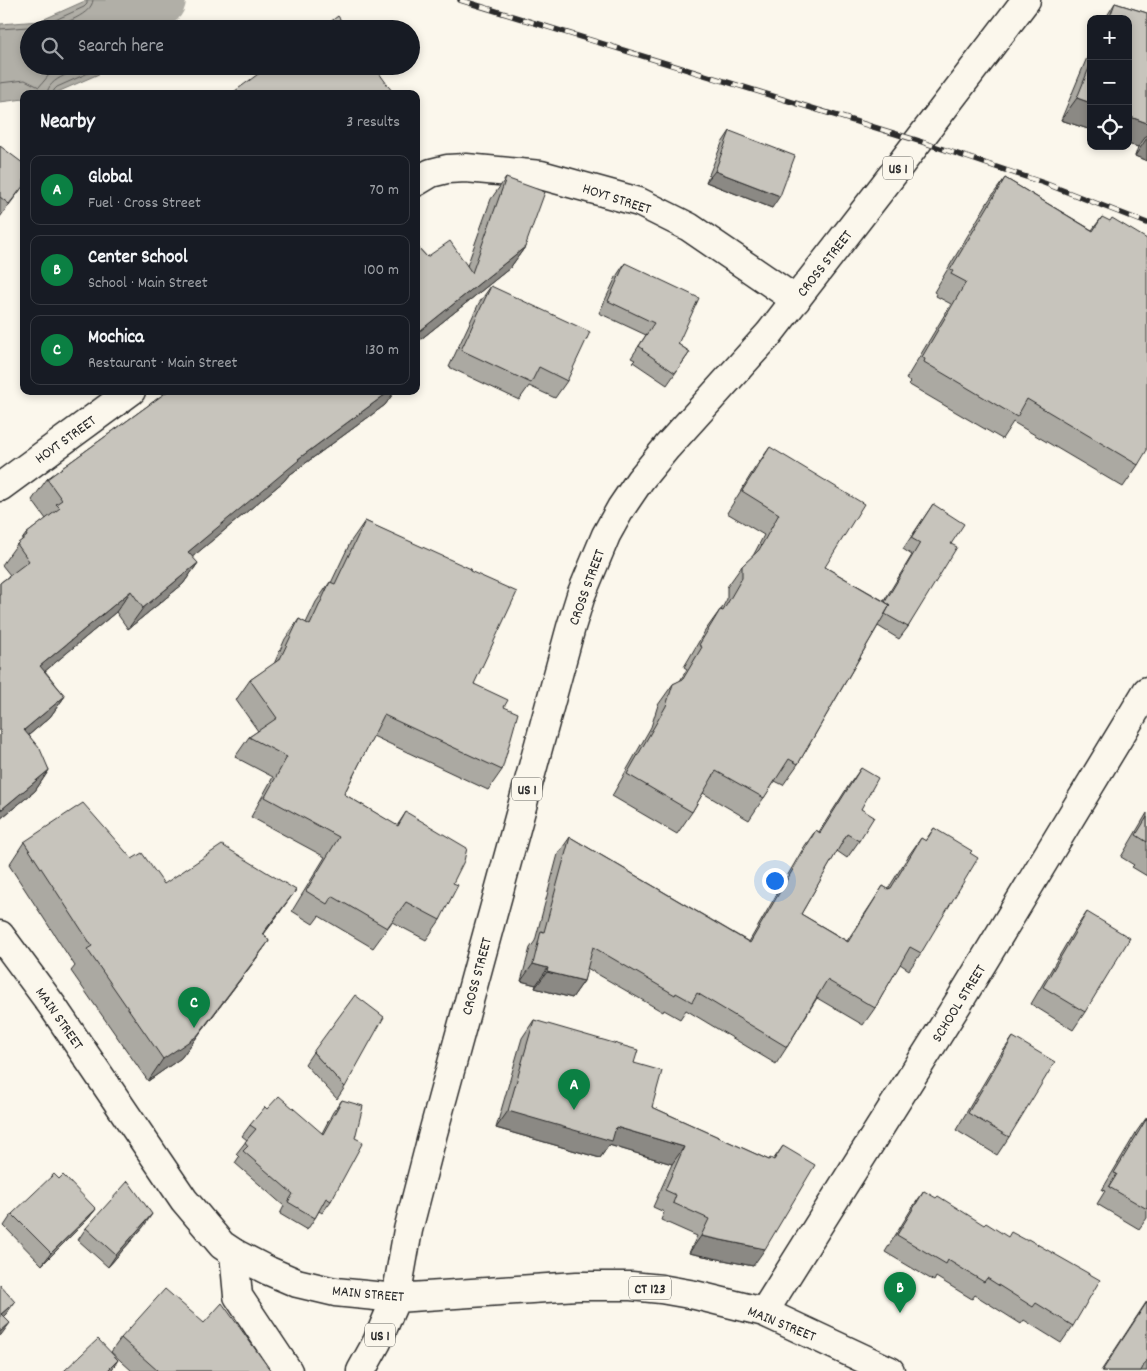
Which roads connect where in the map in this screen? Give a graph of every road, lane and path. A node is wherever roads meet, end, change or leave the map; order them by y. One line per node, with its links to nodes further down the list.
1 (1026, 0): 3 (main road, CROSS STREET / US 1)
2 (420, 180): 3 (main road, HOYT STREET)
3 (796, 300): 9 (main road, CROSS STREET / US 1)
4 (126, 395): 5 (main road, HOYT STREET)
5 (0, 487)
6 (1147, 691): 10 (main road, SCHOOL STREET)
7 (0, 935): 8 (main road, MAIN STREET)
8 (234, 1253): 9 (main road, MAIN STREET); 11 (main road)
9 (396, 1298): 10 (main road, MAIN STREET / CT 123); 12 (main road, US 1)
10 (764, 1312): 13 (main road, MAIN STREET / CT 123)
11 (288, 1371)
12 (361, 1371)
13 (890, 1371)

